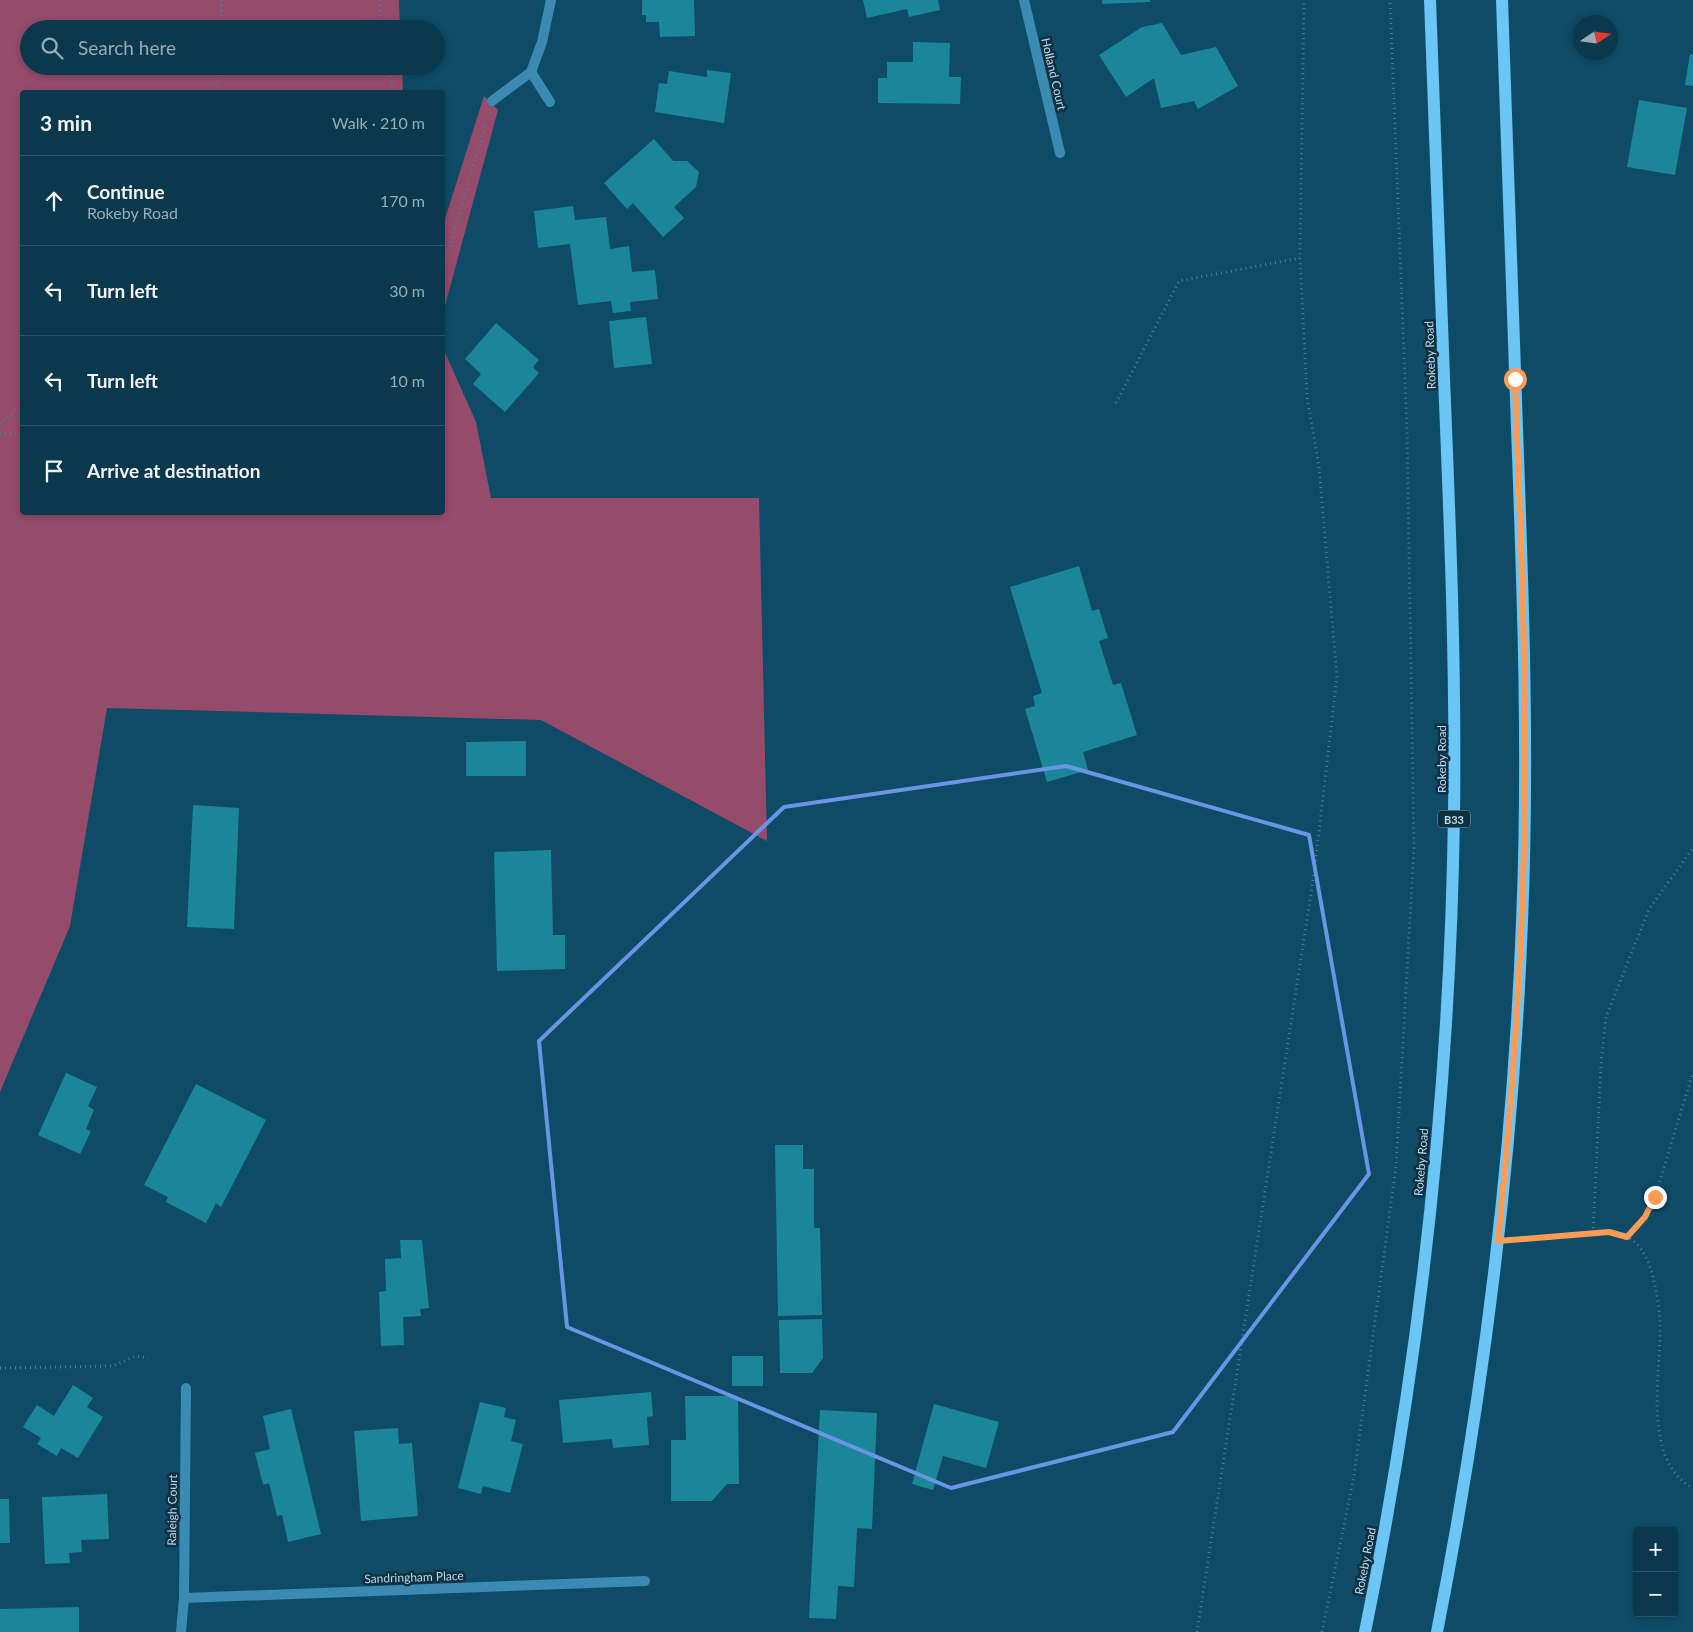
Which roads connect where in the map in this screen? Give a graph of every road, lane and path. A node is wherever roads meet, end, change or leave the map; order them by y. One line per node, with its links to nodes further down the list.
1 (221, 0): 9 (path)
2 (379, 0): 10 (path)
3 (551, 0): 11 (street)
4 (1024, 0): 18 (street, Holland Court)
5 (1304, 0): 19 (path)
6 (1390, 0): 39 (path)
7 (1430, 0): 40 (main road, Rokeby Road / B33)
8 (1502, 0): 30 (main road)
9 (222, 20)
10 (382, 20)
11 (530, 72): 16 (street); 17 (street)
12 (220, 75): 14 (path)
13 (390, 75): 15 (path)
14 (216, 90)
15 (393, 90)
16 (492, 101): 20 (path)
17 (550, 102)
18 (1060, 153)
19 (1300, 258): 21 (path); 38 (path)
20 (445, 261)
21 (1116, 403)
22 (20, 406): 23 (path)
23 (0, 424)
24 (20, 432): 25 (path)
25 (0, 434)
26 (1693, 848): 28 (path)
27 (1693, 1072): 29 (path)
28 (1593, 1233): 29 (path); 30 (path)
29 (1627, 1237): 34 (path)
30 (1498, 1241): 41 (main road)
31 (148, 1358): 32 (path)
32 (0, 1368)
33 (186, 1388): 36 (street, Raleigh Court)
34 (1693, 1488)
35 (645, 1581): 36 (street, Sandringham Place)
36 (184, 1598): 37 (street, Raleigh Court)
37 (181, 1632)
38 (1197, 1632)
39 (1322, 1632)
40 (1366, 1632)
41 (1437, 1632)

